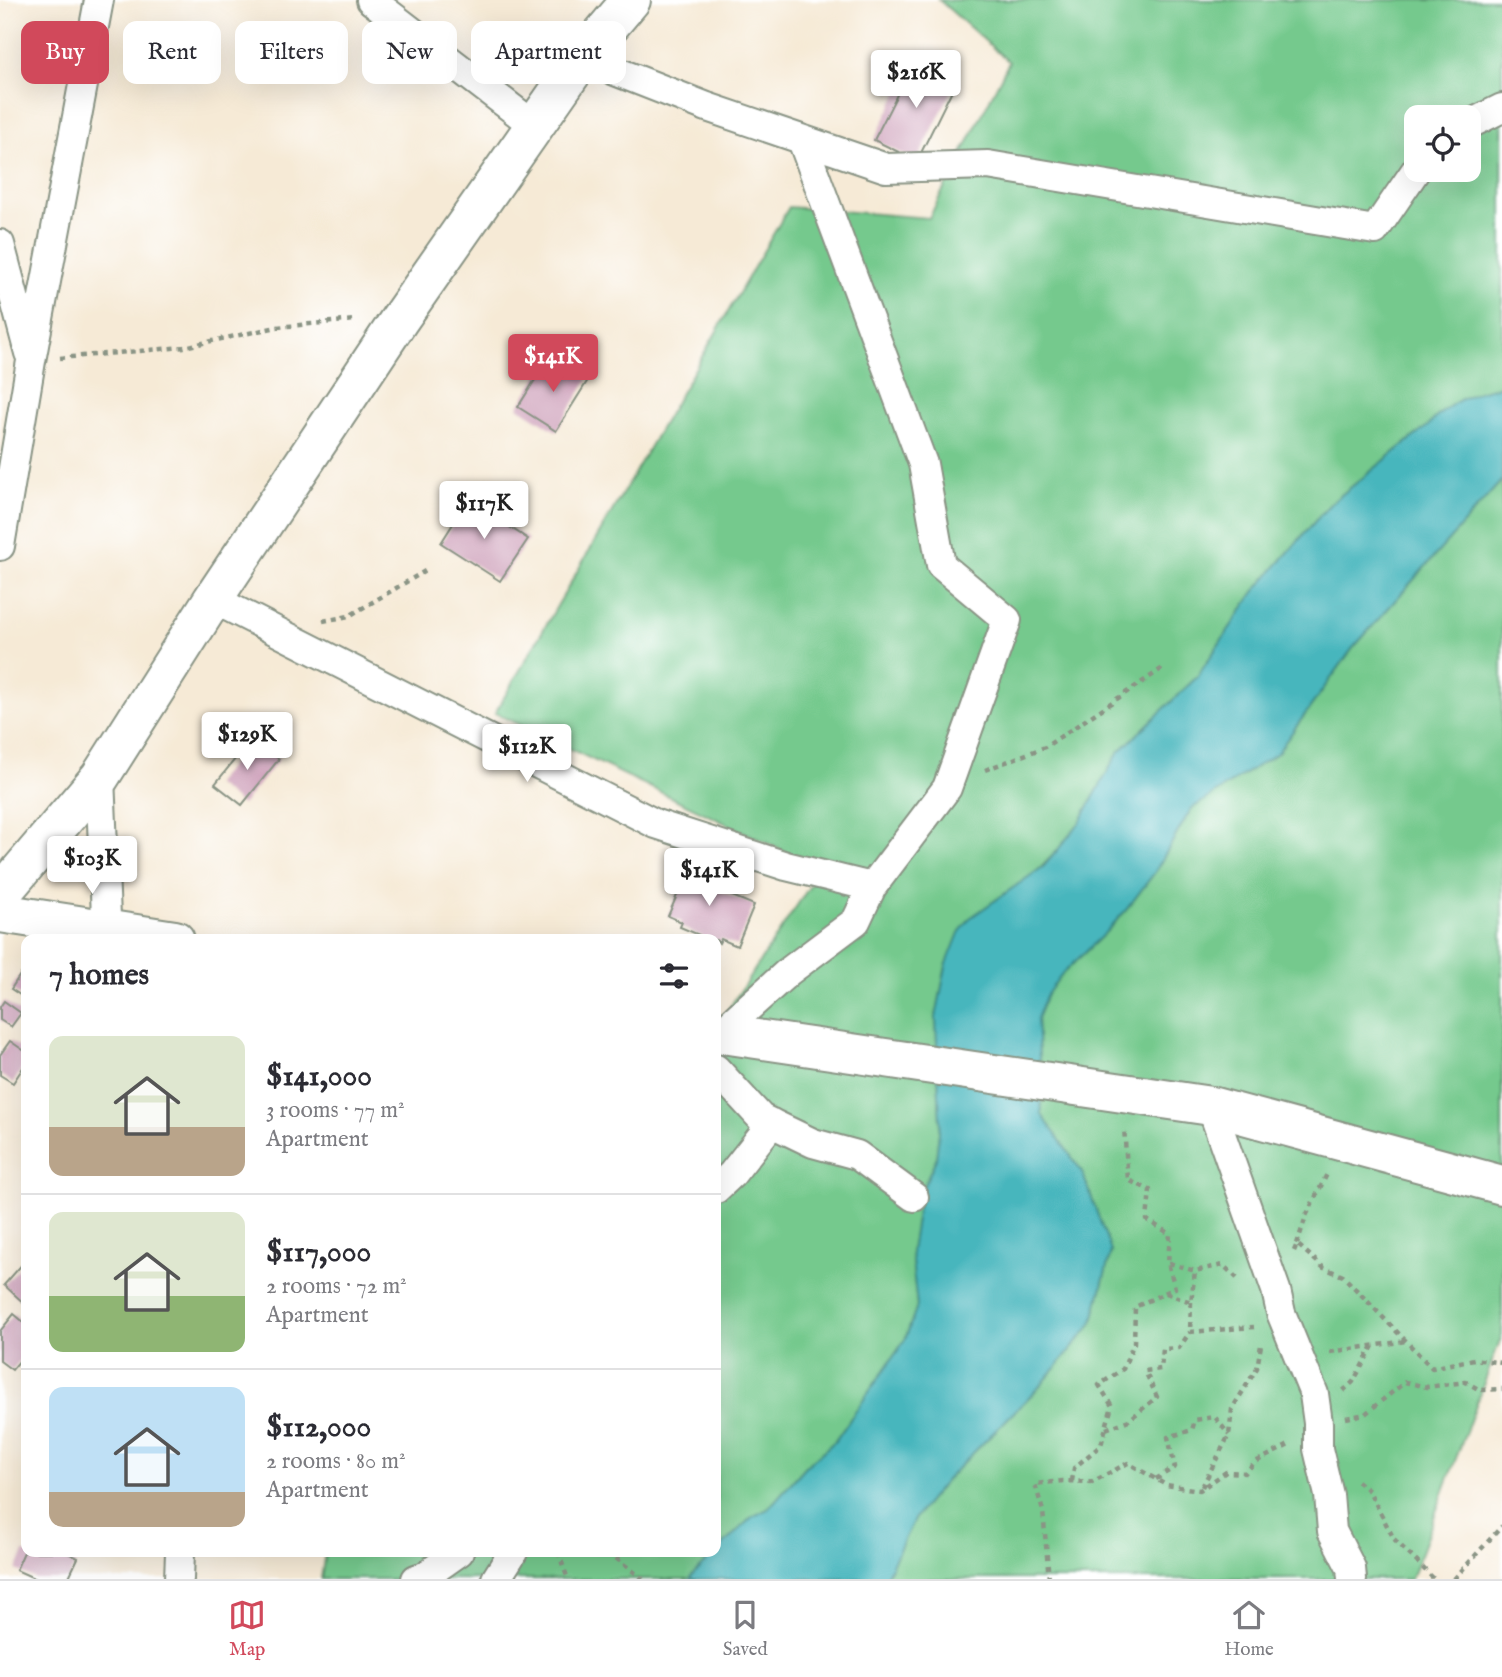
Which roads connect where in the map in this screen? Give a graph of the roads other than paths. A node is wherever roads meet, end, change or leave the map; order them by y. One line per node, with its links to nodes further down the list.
1 (99, 0): 13 (street)
2 (371, 0): 9 (street)
3 (631, 0): 4 (main road)
4 (613, 21)
5 (626, 75): 10 (street)
6 (565, 84): 9 (main road)
7 (1502, 108): 8 (street)
8 (1481, 118)
9 (536, 127): 15 (main road)
10 (802, 140): 11 (street); 17 (street)
11 (1408, 182)
12 (0, 244): 13 (street)
13 (31, 361): 14 (street)
14 (0, 546)
15 (213, 599): 16 (main road); 17 (street)
16 (100, 777): 18 (main road); 20 (street)
17 (872, 887): 21 (street)
18 (0, 895)
19 (0, 913): 20 (main road)
20 (106, 934)
21 (721, 1041)
22 (721, 1045): 24 (main road)
23 (721, 1052): 25 (street)
24 (1212, 1106): 27 (main road); 35 (street)
25 (772, 1123): 26 (street); 28 (street)
26 (721, 1184)
27 (1502, 1185)
28 (914, 1197)
29 (180, 1557): 32 (street)
30 (452, 1557): 33 (street)
31 (510, 1557): 34 (street)
32 (179, 1579)
33 (416, 1579)
34 (496, 1579)
35 (1352, 1579)

